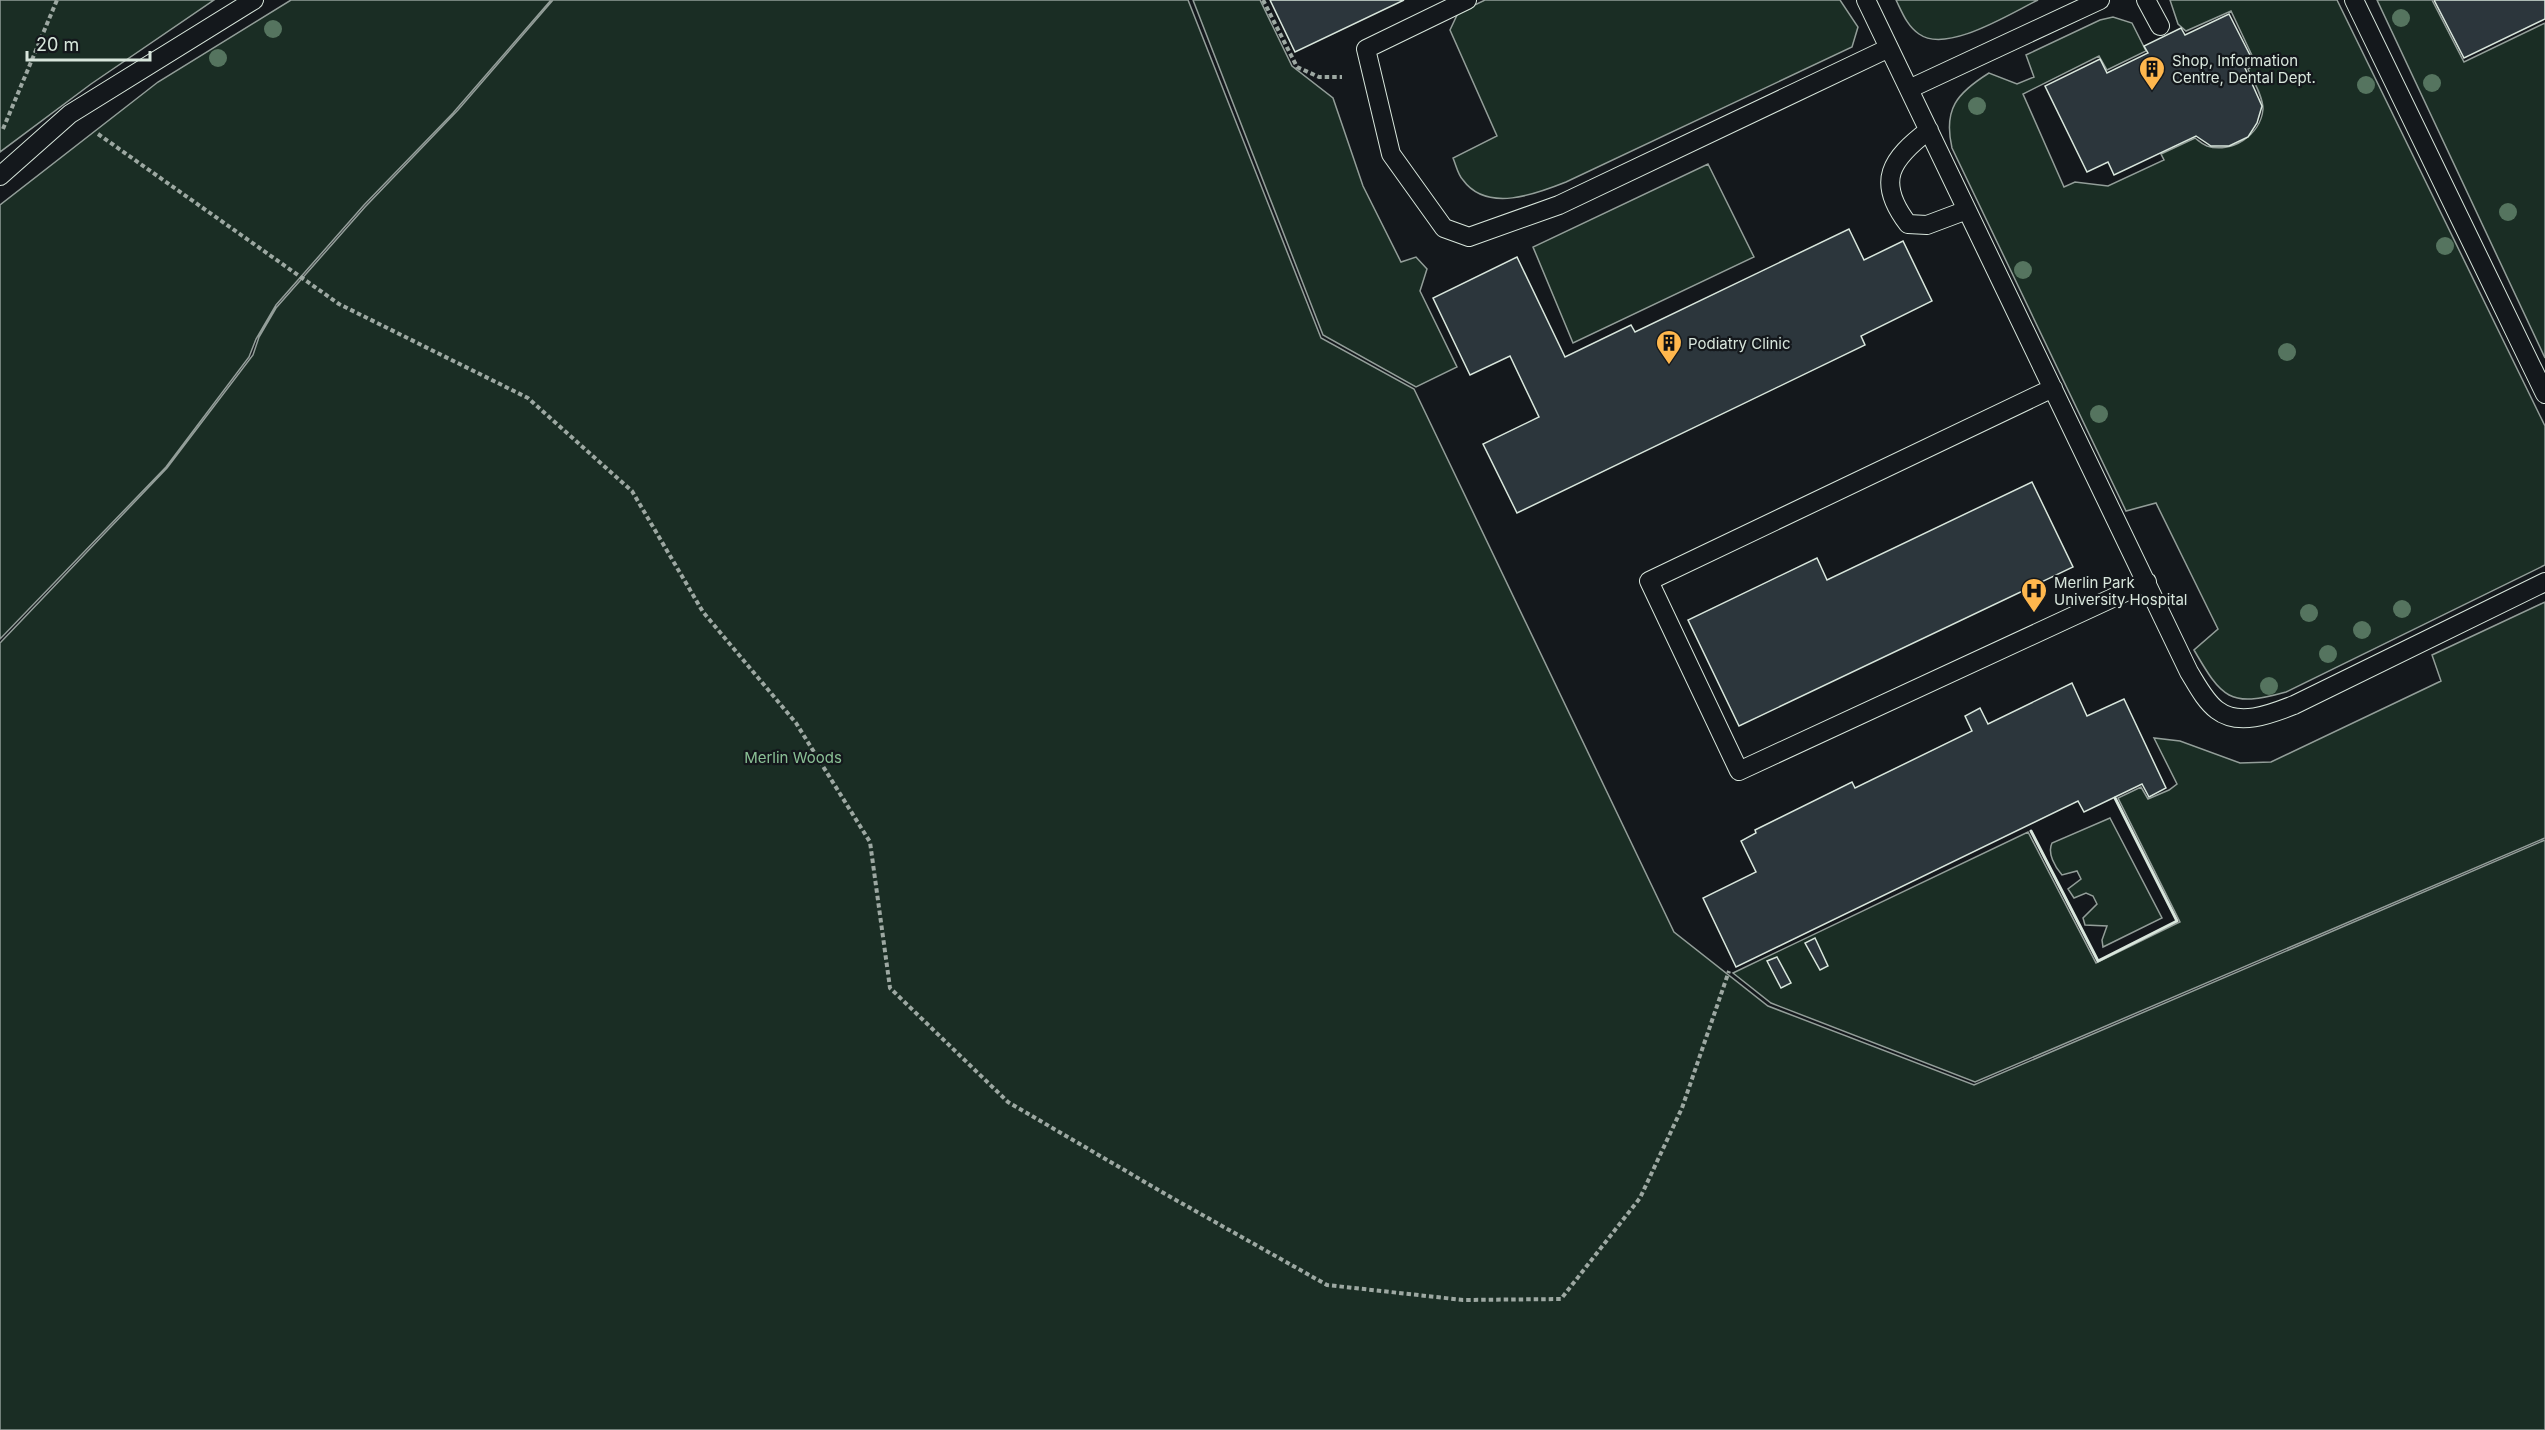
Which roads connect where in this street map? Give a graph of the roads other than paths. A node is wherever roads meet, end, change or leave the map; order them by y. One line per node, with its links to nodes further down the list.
1 (254, 0): 11 (lane)
2 (1467, 0): 8 (lane)
3 (1866, 0): 8 (lane)
4 (2100, 0): 9 (lane)
5 (2146, 0): 7 (lane)
6 (2354, 0): 14 (lane)
7 (2160, 26)
8 (1889, 48): 9 (lane)
9 (1909, 89): 10 (lane)
10 (1929, 130): 12 (lane); 12 (lane)
11 (0, 176)
12 (1967, 210): 13 (lane)
13 (2053, 388): 15 (lane); 15 (lane)
14 (2545, 394)
15 (2147, 582): 16 (lane)
16 (2545, 582)

